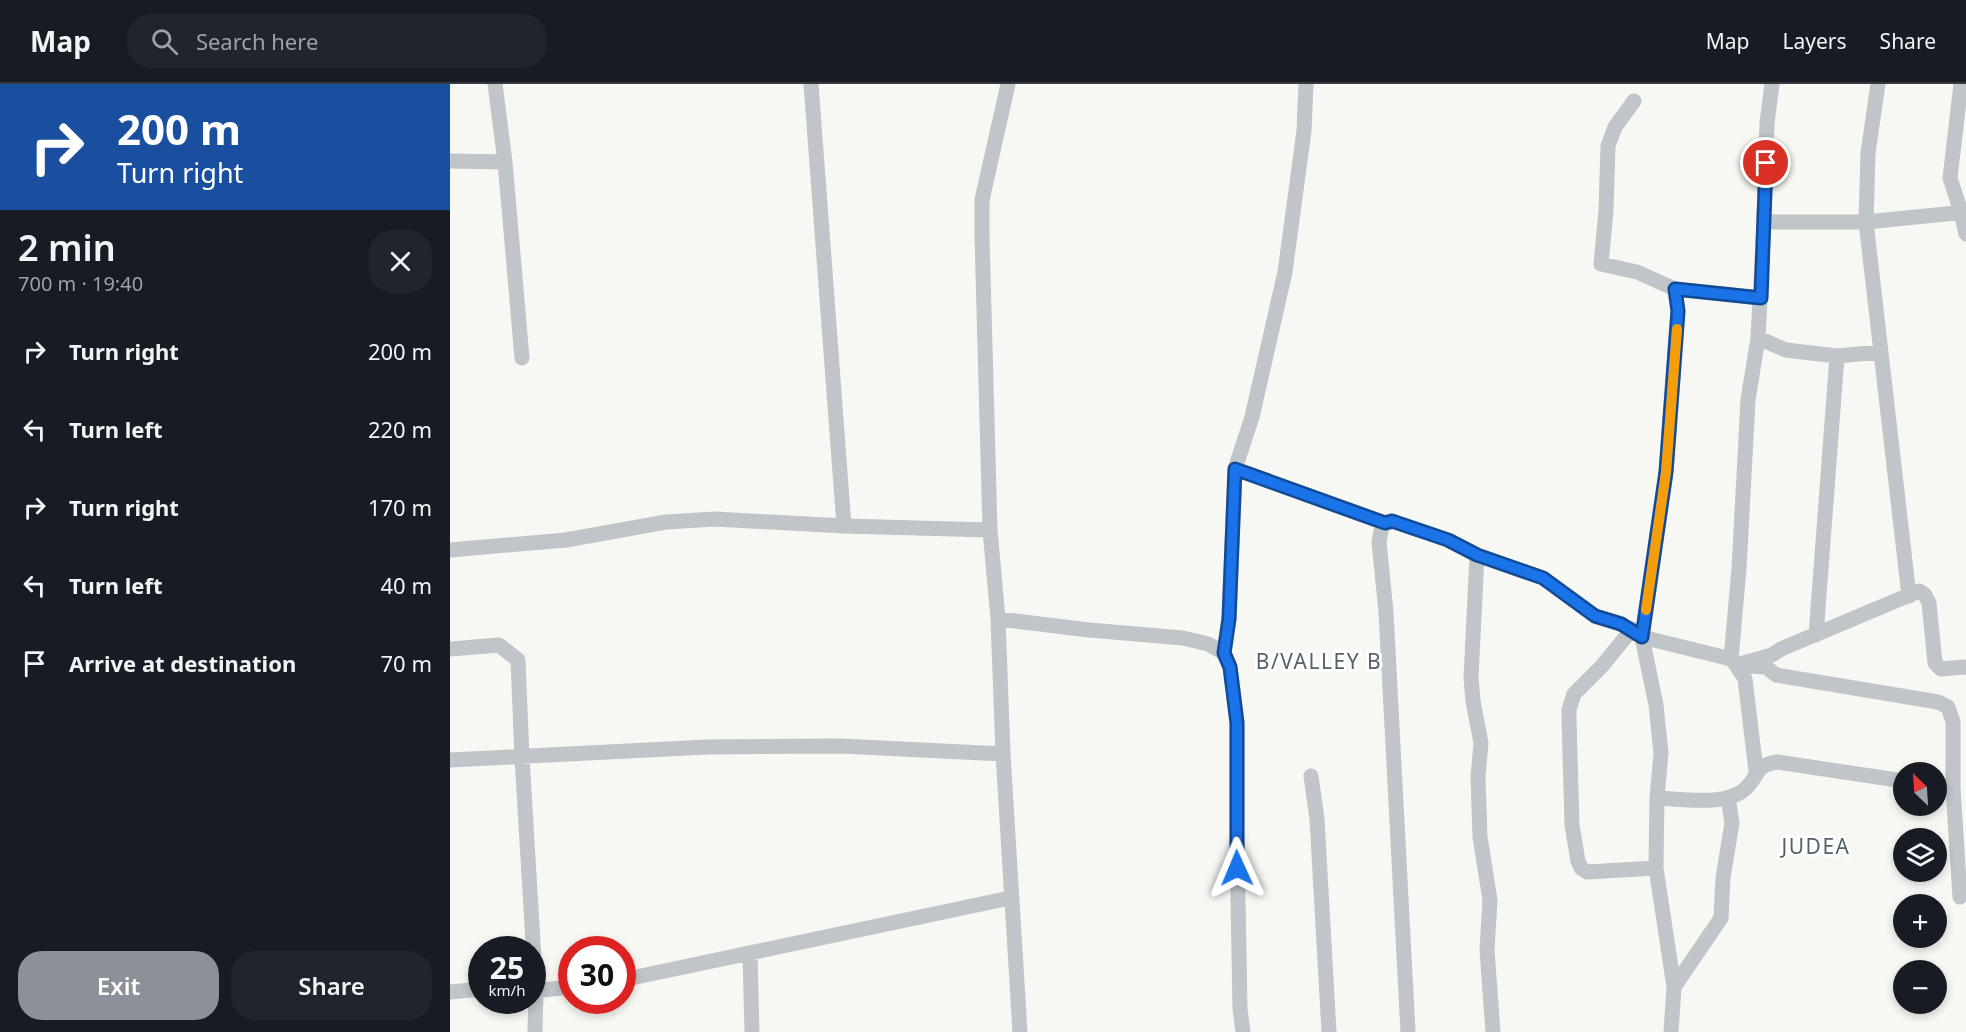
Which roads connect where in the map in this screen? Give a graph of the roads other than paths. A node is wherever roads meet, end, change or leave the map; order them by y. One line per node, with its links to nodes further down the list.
1 (495, 84): 10 (street)
2 (811, 84): 23 (street)
3 (1008, 84): 24 (street)
4 (1306, 84): 21 (street)
5 (1772, 84): 12 (street)
6 (1878, 84): 13 (street)
7 (1961, 84): 11 (street)
8 (1634, 101): 15 (street)
9 (450, 161): 10 (street)
10 (505, 162): 20 (street)
11 (1964, 212): 13 (street); 14 (street)
12 (1764, 222): 13 (street); 16 (street)
13 (1866, 222): 18 (street)
14 (1966, 234)
15 (1675, 289): 16 (street); 29 (street)
16 (1761, 298): 17 (street)
17 (1758, 338): 19 (street); 33 (street)
18 (1880, 352): 19 (street); 27 (street)
19 (1837, 356): 30 (street)
20 (522, 358)
21 (1235, 469): 22 (street); 32 (street)
22 (1385, 523): 26 (street); 61 (street)
23 (844, 526): 24 (street); 25 (street)
24 (990, 530): 28 (street)
25 (450, 550)
26 (1477, 555): 29 (street); 62 (street)
27 (1909, 596): 30 (street); 34 (street)
28 (998, 619): 32 (street); 35 (street)
29 (1637, 633): 33 (street); 44 (street); 46 (street)
30 (1816, 635): 33 (street)
31 (450, 649): 37 (street)
32 (1224, 653): 59 (street)
33 (1734, 662): 36 (street); 39 (street)
34 (1966, 667)
35 (1003, 754): 37 (street); 48 (street)
36 (1959, 756): 43 (street)
37 (522, 758): 38 (street); 49 (street)
38 (450, 760)
39 (1756, 771): 41 (street); 45 (street)
40 (1311, 776): 60 (street)
41 (1893, 779)
42 (1947, 787): 43 (street)
43 (1953, 788): 47 (street)
44 (1657, 798): 45 (street); 46 (street)
45 (1728, 798): 52 (street)
46 (1656, 868): 52 (street)
47 (1960, 897)
48 (1010, 898): 50 (street); 58 (street)
49 (531, 936)
50 (750, 954): 51 (street); 57 (street)
51 (636, 977)
52 (1674, 987): 63 (street)
53 (468, 990): 54 (street)
54 (450, 992)
55 (535, 1014): 56 (street)
56 (535, 1032)
57 (752, 1032)
58 (1020, 1032)
59 (1243, 1032)
60 (1329, 1032)
61 (1408, 1032)
62 (1493, 1032)
63 (1671, 1032)

